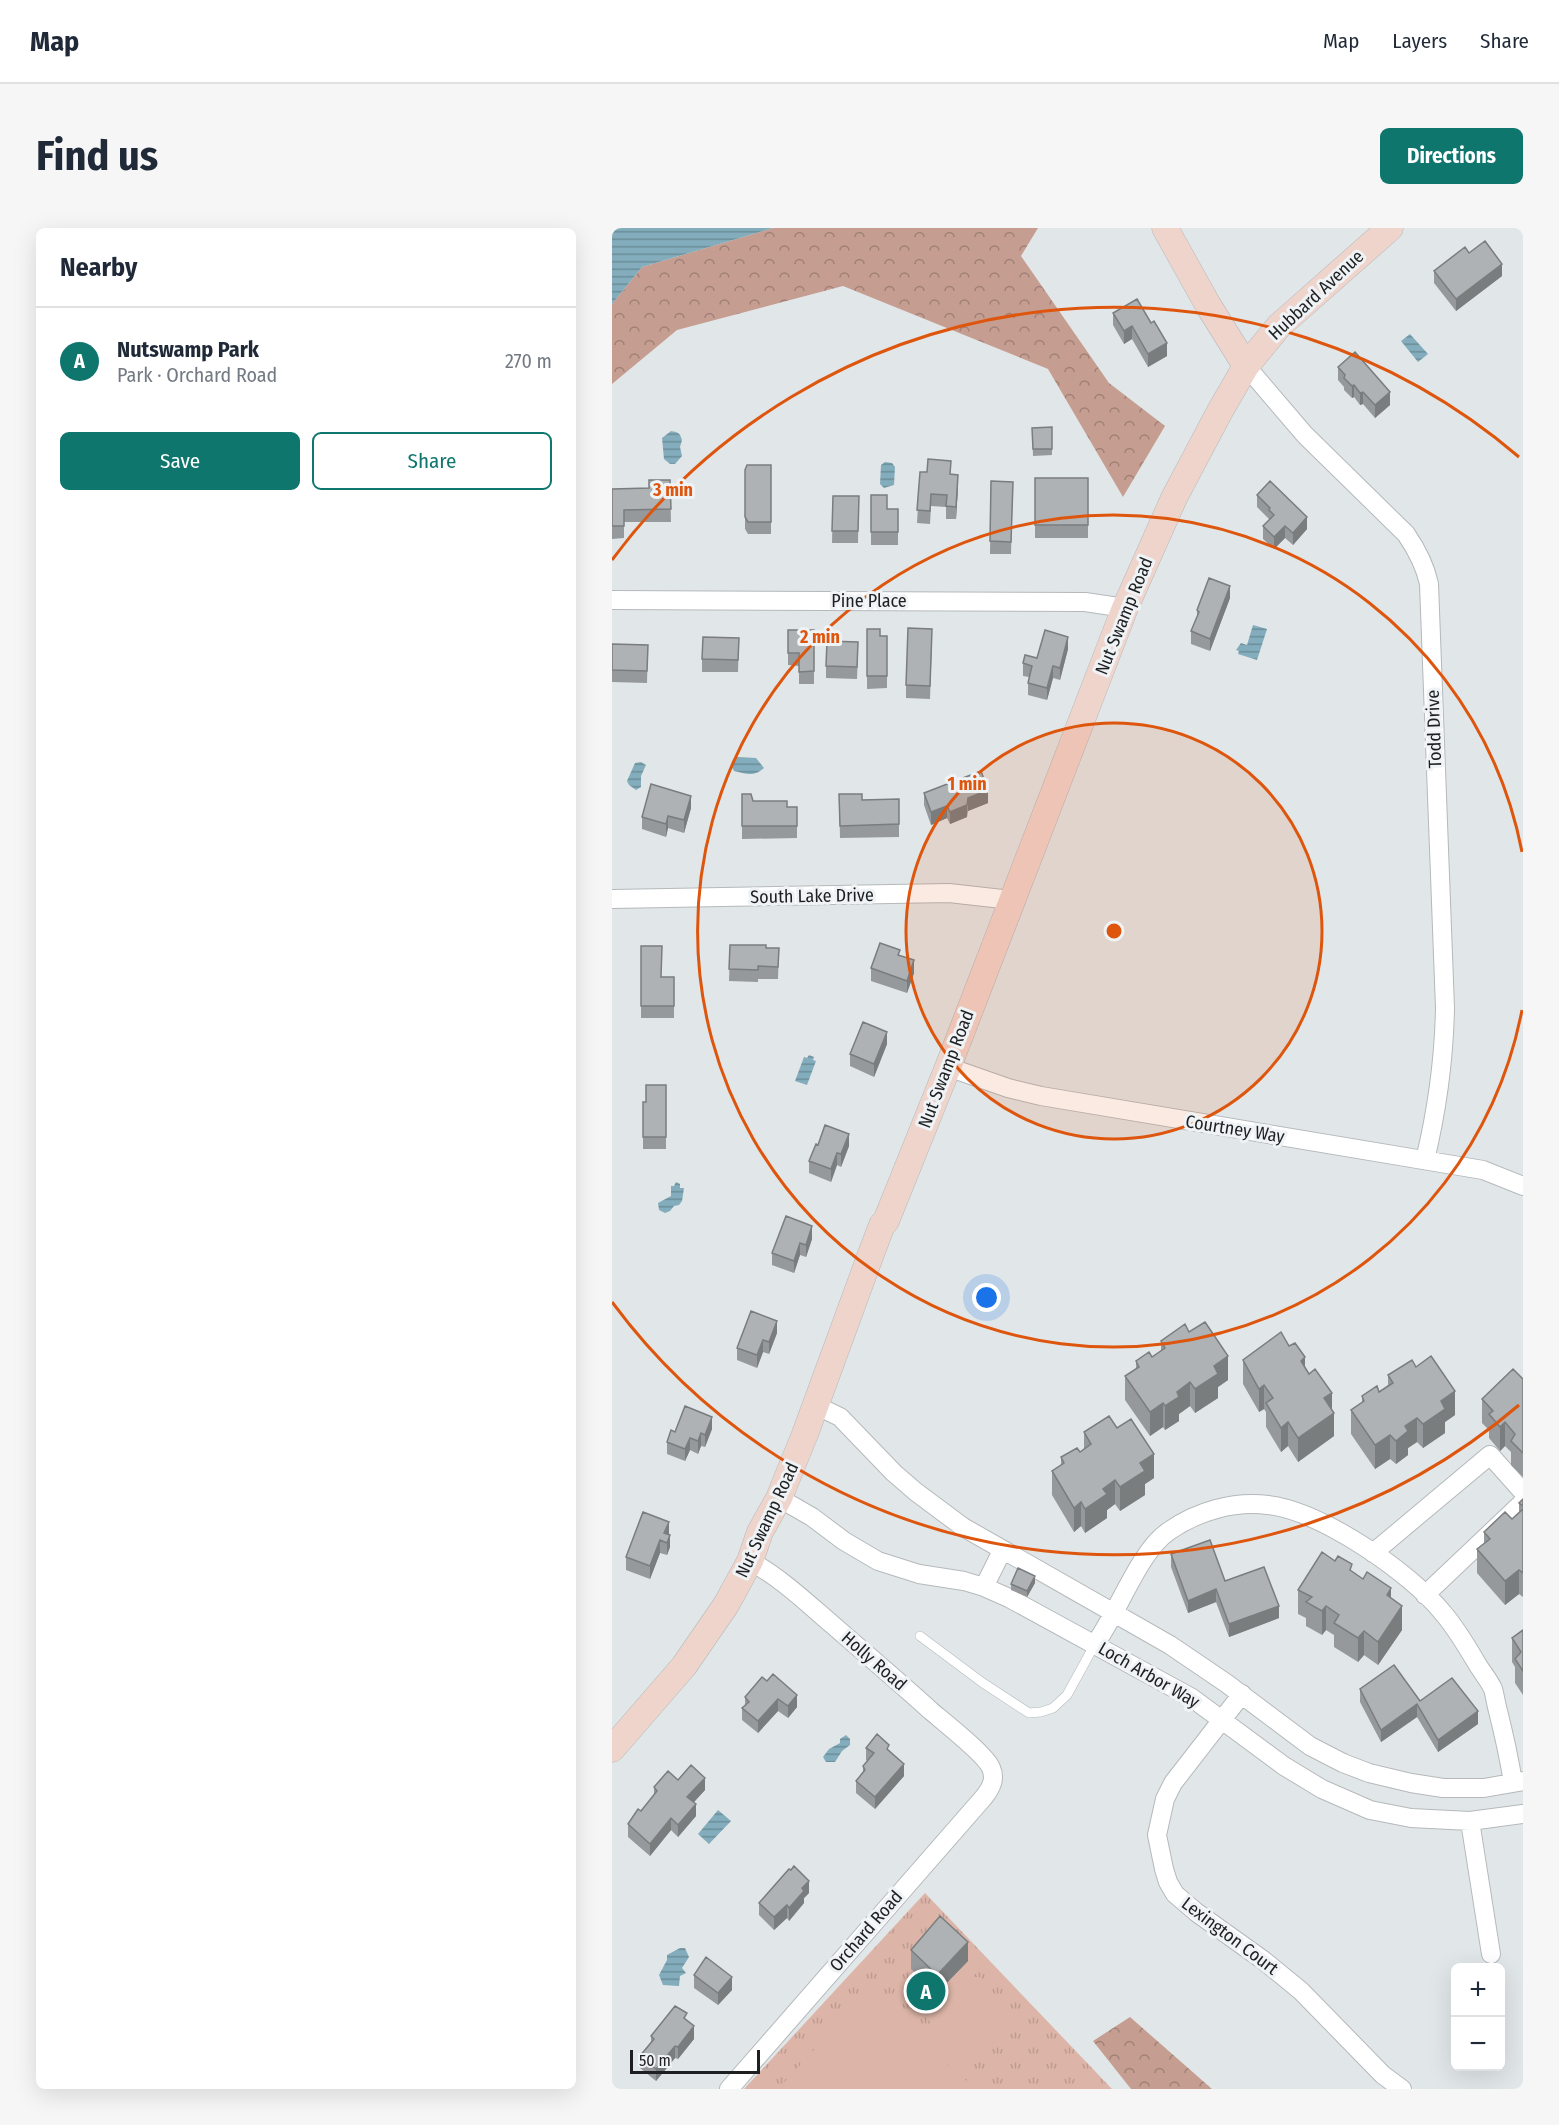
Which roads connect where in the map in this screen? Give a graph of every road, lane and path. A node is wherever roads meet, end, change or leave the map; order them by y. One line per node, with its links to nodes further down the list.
1 (1165, 228): 3 (main road)
2 (1390, 228): 3 (main road, Hubbard Avenue)
3 (1246, 366): 5 (main road, Nut Swamp Road); 9 (street, Todd Drive)
4 (612, 600): 5 (street, Pine Place)
5 (1125, 608): 7 (main road, Nut Swamp Road)
6 (612, 899): 7 (street, South Lake Drive)
7 (1011, 900): 8 (main road, Nut Swamp Road)
8 (948, 1067): 9 (street, Courtney Way); 11 (main road, Nut Swamp Road)
9 (1425, 1160): 10 (street, Courtney Way)
10 (1523, 1186)
11 (815, 1405): 13 (main road, Nut Swamp Road); 15 (street, Loch Arbor Way)
12 (1523, 1492): 16 (street)
13 (779, 1498): 17 (main road, Nut Swamp Road); 18 (street, Loch Arbor Way)
14 (1523, 1502): 19 (street)
15 (1002, 1551): 18 (street); 20 (street, Loch Arbor Way)
16 (1373, 1553): 19 (street); 20 (street)
17 (750, 1561): 26 (main road, Nut Swamp Road); 28 (street, Holly Road)
18 (984, 1587): 22 (street, Loch Arbor Way)
19 (1425, 1595): 29 (street)
20 (1114, 1613): 22 (street); 23 (street, Loch Arbor Way)
21 (920, 1636): 22 (lane)
22 (1095, 1644): 24 (street, Loch Arbor Way)
23 (1242, 1694): 24 (street, Lexington Court); 25 (street, Loch Arbor Way)
24 (1221, 1719): 27 (street, Loch Arbor Way); 34 (street, Lexington Court)
25 (1291, 1732): 27 (street); 29 (street, Loch Arbor Way)
26 (612, 1749)
27 (1270, 1756): 31 (street, Loch Arbor Way)
28 (992, 1769): 33 (street, Orchard Road)
29 (1518, 1782)
30 (1523, 1814): 31 (street, Loch Arbor Way)
31 (1470, 1821): 32 (street)
32 (1491, 1954)
33 (729, 2089)
34 (1402, 2089)

